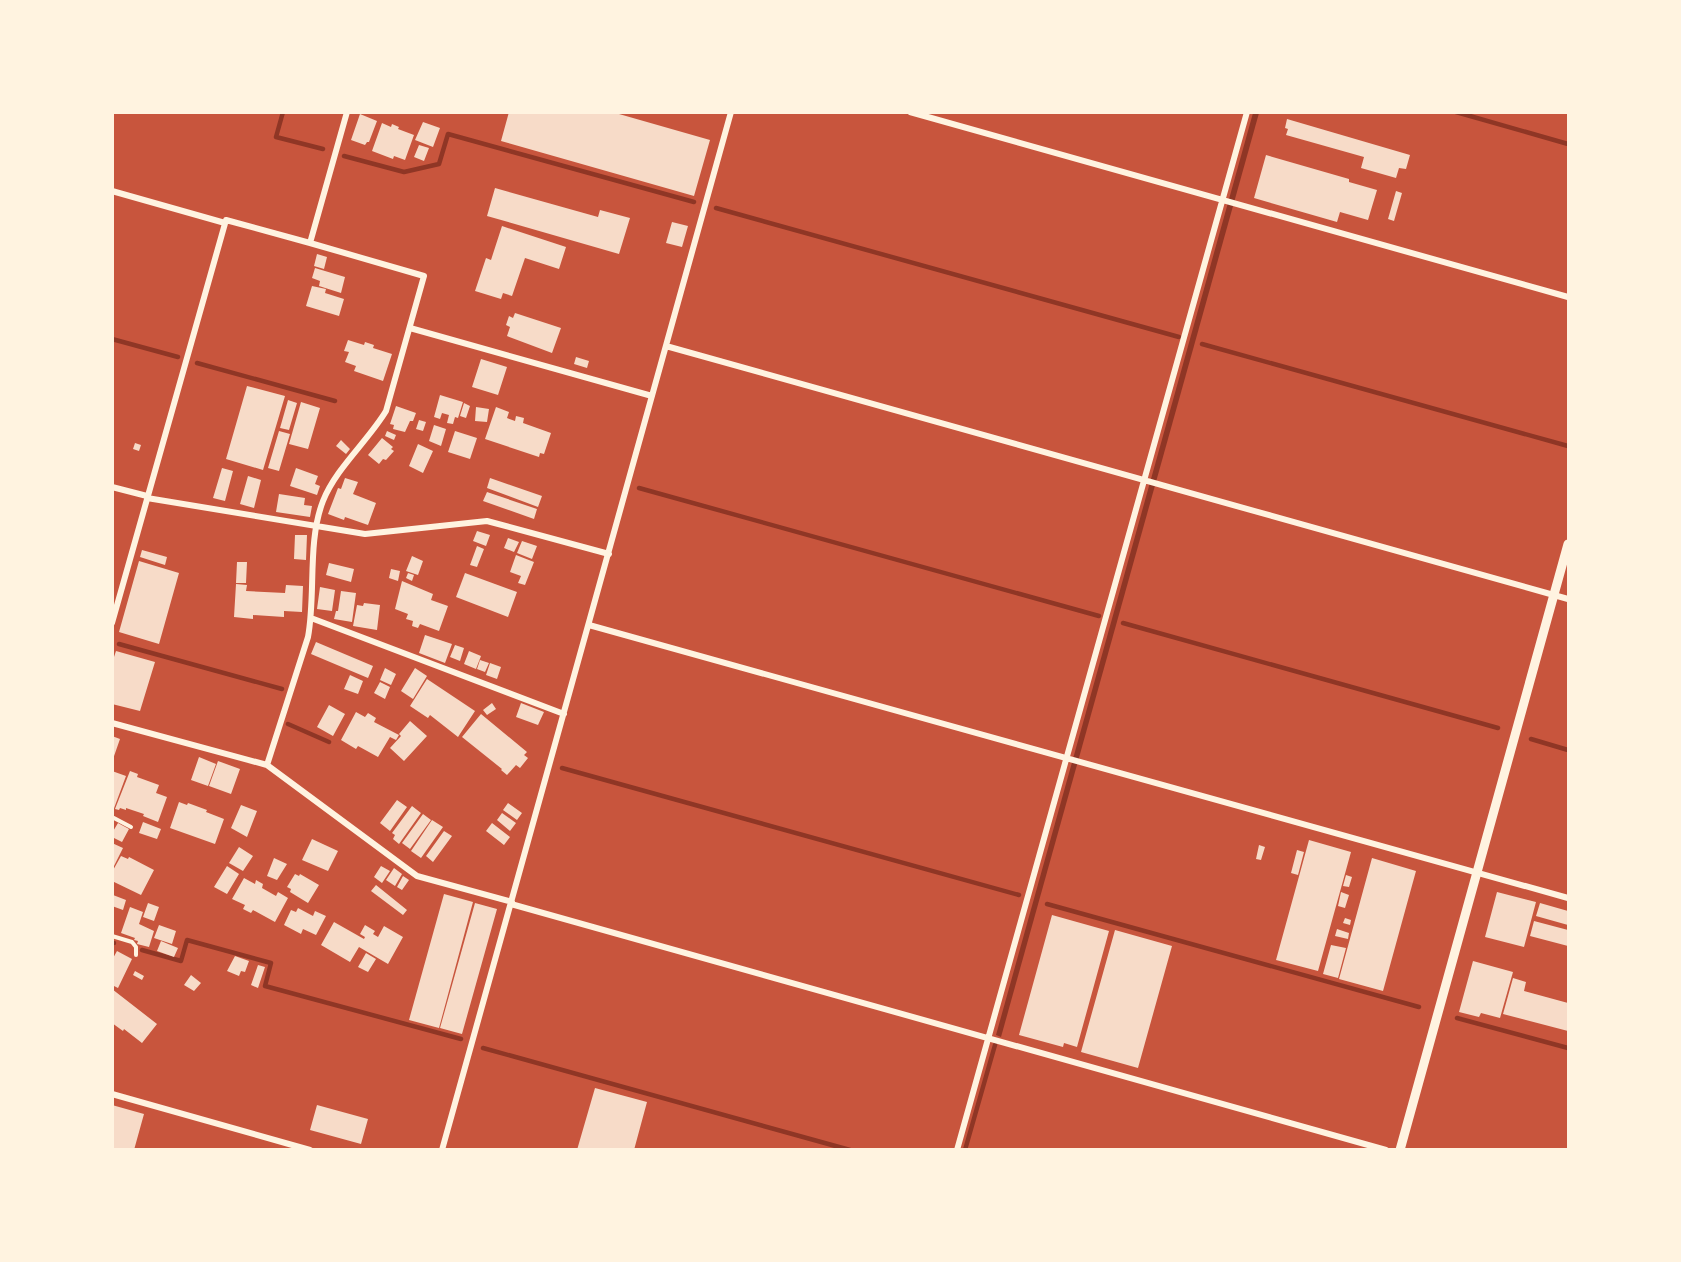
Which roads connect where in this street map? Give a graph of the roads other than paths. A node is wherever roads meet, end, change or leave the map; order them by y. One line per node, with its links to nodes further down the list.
1 (347, 112): 8 (street)
2 (731, 112): 11 (street)
3 (910, 112): 6 (street)
4 (1247, 112): 6 (street)
5 (112, 191): 7 (street)
6 (1228, 201): 9 (street); 13 (street)
7 (225, 223): 8 (street); 15 (street)
8 (310, 243): 10 (street)
9 (1569, 297)
10 (410, 327): 12 (street); 16 (street)
11 (666, 346): 12 (street); 13 (street)
12 (652, 396): 18 (street)
13 (1150, 480): 19 (street); 26 (street)
14 (112, 487): 15 (street)
15 (147, 497): 16 (street); 22 (street)
16 (315, 526): 18 (street); 21 (street)
17 (1569, 543): 19 (street)
18 (609, 554): 23 (street)
19 (1553, 594): 20 (street); 30 (street)
20 (1569, 599)
21 (311, 618): 24 (street); 27 (street)
22 (112, 623)
23 (589, 625): 24 (street); 26 (street)
24 (564, 714): 32 (street)
25 (112, 723): 27 (street)
26 (1068, 758): 30 (street); 35 (street)
27 (267, 765): 32 (street)
28 (112, 817): 29 (lane)
29 (131, 826)
30 (1476, 872): 31 (street); 41 (street)
31 (1569, 898)
32 (511, 903): 35 (street); 38 (street)
33 (112, 936): 34 (lane)
34 (136, 955)
35 (988, 1038): 39 (street); 40 (street)
36 (112, 1094): 37 (street)
37 (310, 1149)
38 (442, 1149)
39 (957, 1149)
40 (1386, 1149)
41 (1400, 1149)

